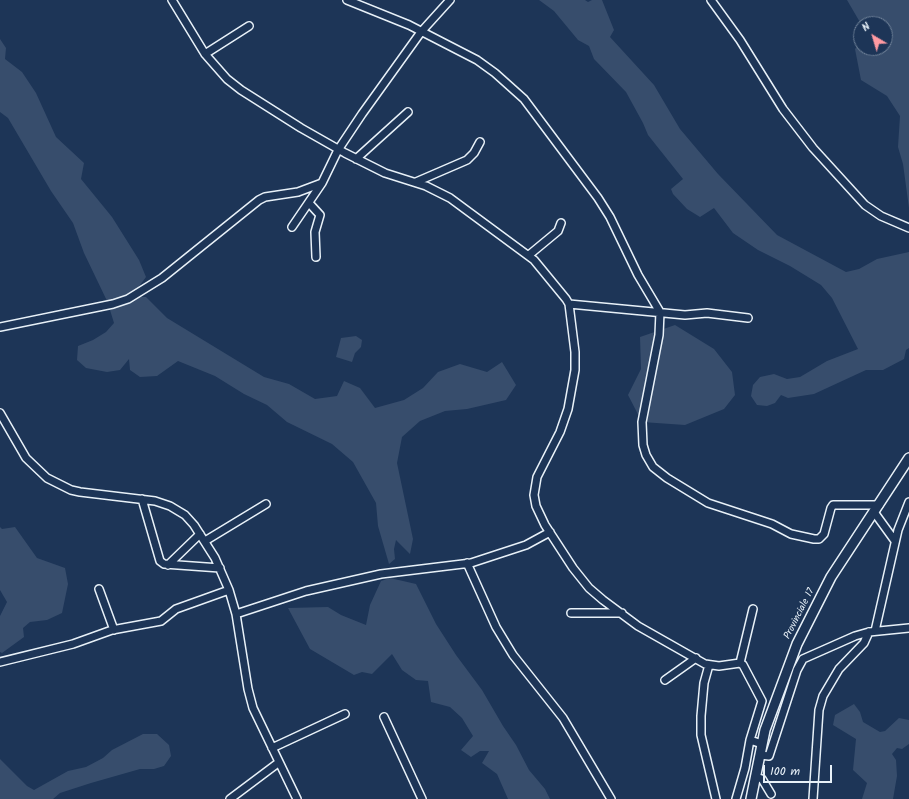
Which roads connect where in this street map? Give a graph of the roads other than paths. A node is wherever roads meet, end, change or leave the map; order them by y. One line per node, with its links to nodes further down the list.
1 (172, 0): 7 (street)
2 (347, 0): 6 (street)
3 (450, 0): 6 (street)
4 (711, 0): 17 (street)
5 (249, 26): 7 (street)
6 (420, 32): 10 (street); 21 (street)
7 (205, 54): 10 (street)
8 (408, 112): 11 (street)
9 (480, 142): 12 (street)
10 (338, 150): 11 (street); 13 (street)
11 (356, 159): 12 (street)
12 (416, 182): 18 (street)
13 (322, 183): 14 (street); 23 (street)
14 (309, 203): 16 (street); 19 (street)
15 (560, 223): 18 (street)
16 (292, 227)
17 (909, 228)
18 (529, 255): 20 (street)
19 (316, 256)
20 (569, 304): 21 (street); 30 (street)
21 (660, 312): 22 (street); 29 (street)
22 (748, 318)
23 (0, 327)
24 (0, 413): 26 (street)
25 (909, 458): 29 (main road, Provinciale 17)
26 (142, 499): 31 (street); 35 (street)
27 (909, 502): 33 (street)
28 (266, 504): 32 (street)
29 (876, 508): 33 (street); 51 (main road, Provinciale 17)
30 (550, 532): 34 (street); 41 (street)
31 (200, 534): 32 (street); 35 (street)
32 (206, 541): 36 (street)
33 (896, 541): 45 (street)
34 (467, 563): 42 (street); 65 (street)
35 (168, 565): 36 (street)
36 (220, 568): 38 (street)
37 (99, 590): 44 (street)
38 (229, 590): 42 (street); 44 (street)
39 (753, 609): 48 (street)
40 (571, 613): 41 (street)
41 (622, 613): 46 (street)
42 (236, 614): 57 (street)
43 (909, 628): 45 (street)
44 (114, 630): 47 (street)
45 (872, 631): 52 (street); 69 (street)
46 (696, 658): 49 (street); 50 (street)
47 (0, 662)
48 (740, 663): 49 (street); 55 (street)
49 (709, 665): 66 (street)
50 (665, 680)
51 (775, 703): 52 (street); 56 (main road, Provinciale 17)
52 (786, 704): 58 (street)
53 (345, 714): 57 (street)
54 (384, 717): 64 (street)
55 (750, 740): 56 (street); 67 (street)
56 (762, 744): 58 (main road, Provinciale 17)
57 (272, 748): 59 (street)
58 (760, 755): 60 (main road, Provinciale 17)
59 (278, 763): 62 (street); 63 (street)
60 (755, 777): 61 (street); 68 (main road, Provinciale 17)
61 (771, 794)
62 (230, 799)
63 (297, 799)
64 (422, 799)
65 (611, 799)
66 (716, 799)
67 (736, 799)
68 (751, 799)
69 (813, 799)

